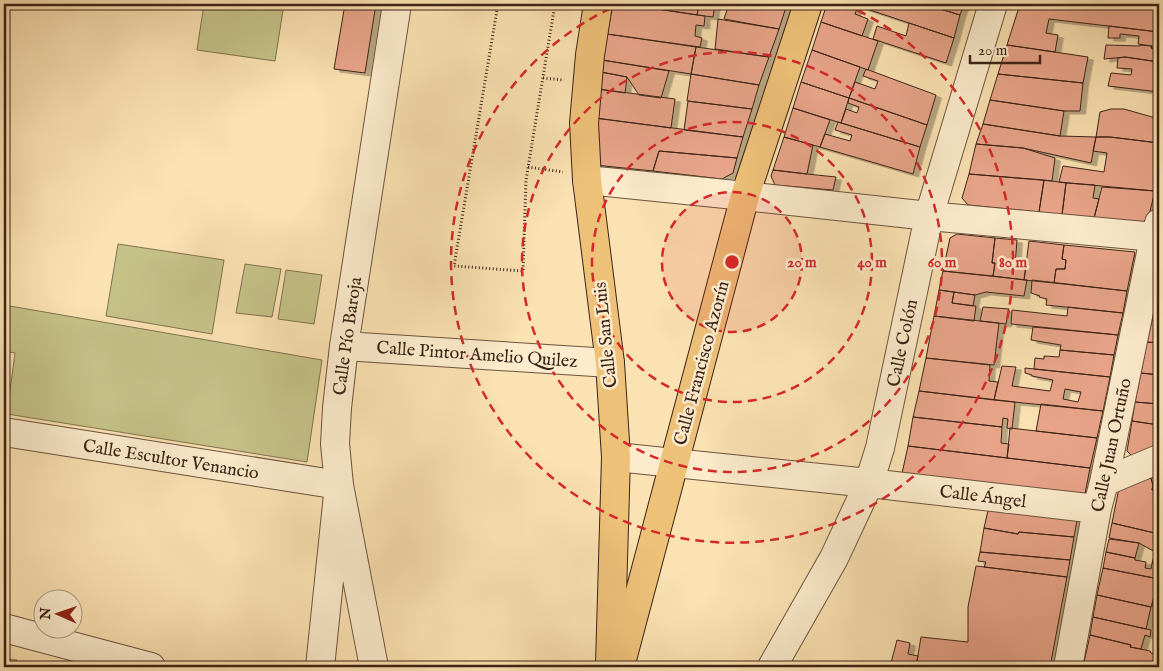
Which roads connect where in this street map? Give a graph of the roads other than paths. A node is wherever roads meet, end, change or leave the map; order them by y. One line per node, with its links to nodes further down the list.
1 (397, 4): 9 (street, Calle Pío Baroja)
2 (598, 4): 5 (main road, Calle San Luis)
3 (808, 4): 6 (main road, Calle Francisco Azorín)
4 (993, 4): 7 (street, Calle Colón)
5 (579, 176): 6 (street); 10 (main road, Calle San Luis)
6 (745, 196): 7 (street); 14 (main road, Calle Francisco Azorín)
7 (929, 216): 8 (street); 16 (street, Calle Colón)
8 (1157, 230): 15 (street, Calle Juan Ortuño)
9 (344, 346): 10 (street, Calle Pintor Amelio Quilez); 17 (street, Calle Pío Baroja)
10 (610, 363): 12 (main road, Calle San Luis)
11 (4, 432): 17 (street, Calle Escultor Venancio)
12 (616, 457): 14 (street, Calle Ángel); 23 (main road, Calle San Luis)
13 (1159, 459): 15 (street)
14 (674, 464): 16 (street, Calle Ángel); 24 (main road, Calle Francisco Azorín)
15 (1104, 482): 18 (street, Calle Juan Ortuño)
16 (870, 483): 18 (street, Calle Ángel); 25 (street, Calle Colón)
17 (339, 485): 21 (street); 22 (street, Calle Pío Baroja)
18 (1097, 510): 26 (street, Calle Juan Ortuño)
19 (4, 628): 20 (street)
20 (151, 667)
21 (320, 667)
22 (374, 667)
23 (610, 667)
24 (620, 667)
25 (772, 667)
26 (1068, 667)

